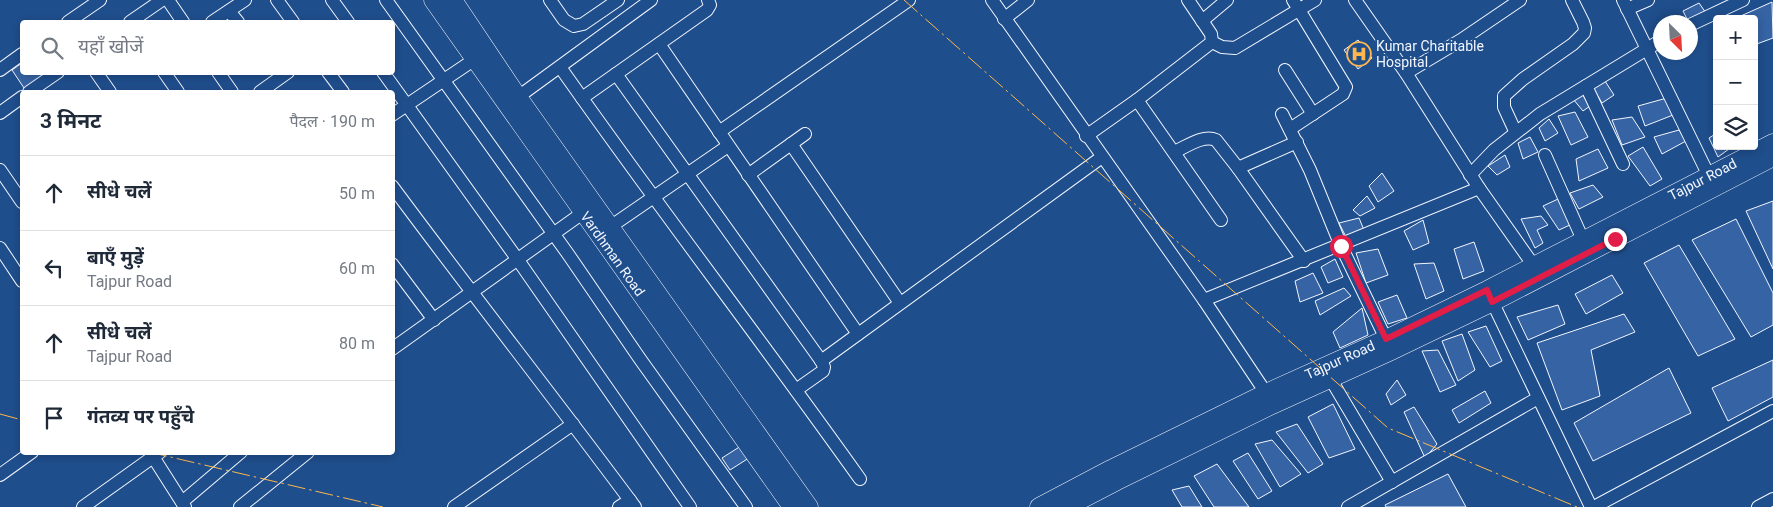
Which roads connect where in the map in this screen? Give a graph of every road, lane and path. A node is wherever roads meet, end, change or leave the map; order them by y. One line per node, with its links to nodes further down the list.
1 (100, 0): 29 (street)
2 (162, 0): 30 (street)
3 (168, 0): 31 (street)
4 (244, 0): 27 (street)
5 (277, 0): 34 (street)
6 (332, 0): 35 (street)
7 (386, 0): 56 (street)
8 (433, 0): 43 (main road, Vardhman Road)
9 (453, 0): 43 (main road, Vardhman Road)
10 (550, 0): 11 (street)
11 (618, 0)
12 (651, 0): 44 (street)
13 (708, 0): 39 (street)
14 (909, 0): 75 (street)
15 (992, 0): 28 (street)
16 (1028, 0): 28 (street)
17 (1188, 0): 36 (street)
18 (1227, 0): 36 (street)
19 (1315, 0): 25 (street)
20 (1356, 0): 47 (street)
21 (1520, 0): 47 (street)
22 (1572, 0): 74 (street)
23 (1648, 0): 26 (street)
24 (1743, 0): 37 (street)
25 (1297, 5): 38 (street); 72 (street)
26 (1625, 5): 41 (street)
27 (229, 11): 32 (street); 33 (street)
28 (1004, 19): 77 (street)
29 (71, 20)
30 (133, 20)
31 (182, 20)
32 (215, 20)
33 (236, 20)
34 (291, 20)
35 (347, 20)
36 (1202, 21): 38 (street)
37 (1698, 21)
38 (1212, 42): 67 (street)
39 (659, 44): 48 (street); 75 (street)
40 (1653, 45): 41 (street)
41 (1647, 48): 57 (street); 92 (street)
42 (20, 55): 45 (street)
43 (481, 55): 56 (street); 64 (main road, Vardhman Road); 97 (main road, Vardhman Road)
44 (560, 67): 64 (street); 66 (street)
45 (0, 70)
46 (1285, 70): 72 (street)
47 (1406, 73): 91 (street)
48 (616, 74): 66 (street); 89 (street)
49 (56, 75): 58 (street)
50 (98, 75): 59 (street)
51 (166, 75): 60 (street)
52 (220, 75): 61 (street)
53 (279, 75): 62 (street)
54 (330, 75): 63 (street)
55 (385, 75): 68 (street)
56 (444, 80): 68 (street); 100 (street)
57 (1586, 86): 74 (street); 86 (street)
58 (47, 87)
59 (109, 90)
60 (177, 90)
61 (231, 90)
62 (262, 90)
63 (342, 90)
64 (518, 97): 99 (main road, Vardhman Road)
65 (20, 98): 69 (street)
66 (582, 98): 95 (street)
67 (1137, 100): 77 (street); 82 (street)
68 (406, 106): 70 (street); 104 (street)
69 (0, 113)
70 (395, 114)
71 (1282, 114): 73 (street)
72 (1312, 114): 73 (street)
73 (1290, 129): 78 (street)
74 (1515, 131): 91 (street)
75 (718, 132): 81 (street)
76 (804, 134): 80 (street)
77 (1086, 136): 84 (street)
78 (1297, 142): 87 (street); 102 (street)
79 (1773, 143): 92 (main road, Tajpur Road)
80 (791, 144): 90 (street); 112 (street)
81 (728, 146): 89 (street); 90 (street)
82 (1174, 152): 87 (street); 98 (street)
83 (1545, 155): 101 (street)
84 (1102, 157): 111 (street); 112 (street)
85 (1773, 158): 110 (main road, Tajpur Road)
86 (1623, 164)
87 (1238, 168): 105 (street)
88 (0, 170): 96 (street)
89 (687, 173): 95 (street); 117 (street)
90 (748, 175): 114 (street)
91 (1470, 175): 93 (street)
92 (1709, 176): 101 (main road, Tajpur Road)
93 (1478, 188): 102 (street); 107 (street)
94 (395, 190): 109 (street)
95 (652, 197): 99 (street); 119 (street)
96 (20, 199)
97 (584, 212): 100 (street); 140 (main road, Vardhman Road)
98 (1222, 220)
99 (610, 227): 141 (main road, Vardhman Road)
100 (554, 234): 104 (street); 139 (street)
101 (1583, 240): 107 (main road, Tajpur Road)
102 (1341, 246): 105 (street); 115 (street)
103 (0, 248): 106 (street)
104 (518, 260): 109 (street); 138 (street)
105 (1304, 261): 111 (street)
106 (18, 263)
107 (1534, 266): 110 (main road, Tajpur Road)
108 (395, 268): 113 (street)
109 (472, 293): 113 (street); 123 (street)
110 (1490, 296): 115 (main road, Tajpur Road); 118 (main road, Tajpur Road); 121 (street)
111 (1204, 300): 120 (street)
112 (900, 303): 114 (street)
113 (434, 320): 116 (street)
114 (858, 334): 117 (street)
115 (1386, 339): 120 (main road, Tajpur Road)
116 (395, 344)
117 (821, 361): 119 (street)
118 (1330, 378): 131 (street); 143 (main road, Tajpur Road)
119 (796, 390): 130 (street)
120 (1266, 393): 142 (main road, Tajpur Road)
121 (1538, 398): 131 (street); 145 (street)
122 (1773, 411): 145 (street)
123 (573, 424): 134 (street); 137 (street)
124 (27, 455): 129 (street)
125 (154, 455): 135 (street)
126 (156, 455): 133 (street)
127 (238, 455): 133 (street)
128 (304, 455): 136 (street)
129 (2, 469)
130 (860, 479)
131 (1392, 482): 144 (street)
132 (1773, 499): 146 (street)
133 (184, 504)
134 (628, 505)
135 (83, 507)
136 (240, 507)
137 (454, 507)
138 (690, 507)
139 (746, 507)
140 (792, 507)
141 (809, 507)
142 (1039, 507)
143 (1067, 507)
144 (1348, 507)
145 (1593, 507)
146 (1758, 507)

